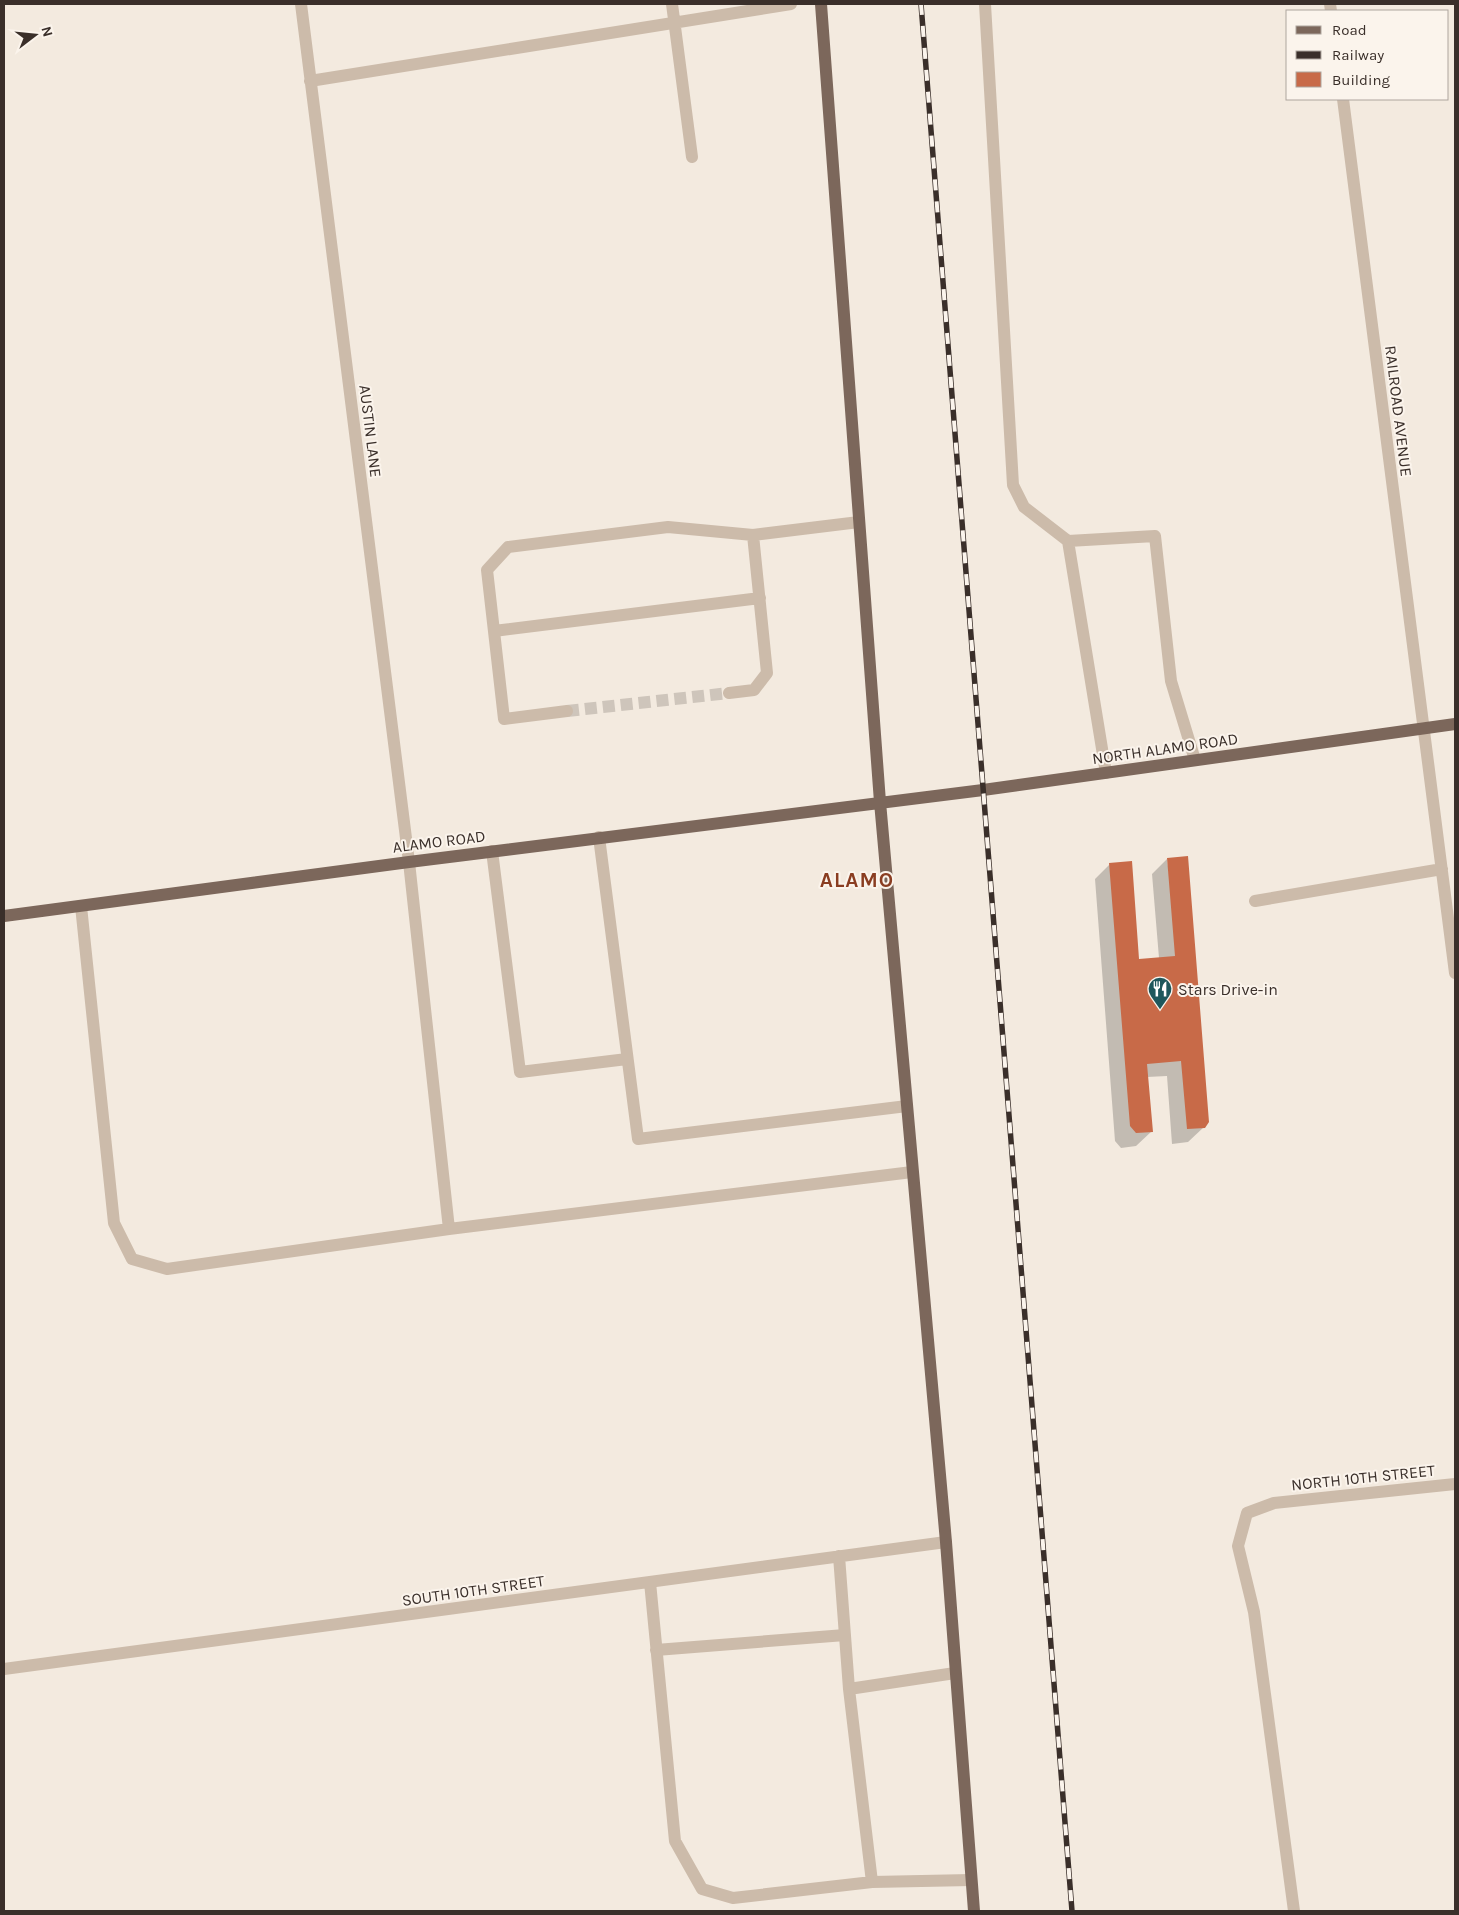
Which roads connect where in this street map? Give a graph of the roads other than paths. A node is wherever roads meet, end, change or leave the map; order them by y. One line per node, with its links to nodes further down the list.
1 (301, 4): 7 (street, AUSTIN LANE)
2 (672, 4): 6 (street)
3 (791, 4): 6 (street)
4 (821, 4): 10 (main road)
5 (985, 4): 12 (street)
6 (675, 22): 7 (street); 9 (street)
7 (310, 81): 24 (street, AUSTIN LANE)
8 (1343, 100): 18 (street, RAILROAD AVENUE)
9 (692, 157)
10 (859, 522): 11 (street); 21 (main road)
11 (753, 535): 13 (street); 14 (street)
12 (1068, 541): 19 (street); 20 (street)
13 (760, 598): 14 (street); 15 (street)
14 (494, 631): 16 (street)
15 (729, 693)
16 (568, 710)
17 (1455, 724): 18 (main road, NORTH ALAMO ROAD)
18 (1424, 728): 19 (main road, NORTH ALAMO ROAD); 25 (street, RAILROAD AVENUE)
19 (1194, 760): 20 (main road, NORTH ALAMO ROAD)
20 (1106, 773): 21 (main road, NORTH ALAMO ROAD)
21 (880, 802): 22 (main road, ALAMO ROAD); 31 (main road)
22 (599, 837): 23 (main road, ALAMO ROAD); 30 (street)
23 (492, 851): 24 (main road, ALAMO ROAD); 30 (street)
24 (409, 862): 27 (main road, ALAMO ROAD); 33 (street, AUSTIN LANE)
25 (1442, 869): 26 (street); 29 (street, RAILROAD AVENUE)
26 (1255, 901)
27 (81, 906): 28 (main road, ALAMO ROAD); 33 (street)
28 (4, 916)
29 (1455, 972)
30 (627, 1059): 31 (street)
31 (907, 1106): 32 (main road)
32 (912, 1172): 33 (street); 35 (main road)
33 (449, 1229)
34 (1455, 1484): 46 (street, NORTH 10TH STREET)
35 (946, 1542): 36 (street, SOUTH 10TH STREET); 41 (main road)
36 (839, 1556): 37 (street, SOUTH 10TH STREET); 38 (street)
37 (650, 1582): 39 (street); 40 (street, SOUTH 10TH STREET)
38 (845, 1635): 39 (street); 42 (street)
39 (656, 1650): 44 (street)
40 (4, 1669)
41 (955, 1673): 42 (street); 43 (main road)
42 (849, 1689): 44 (street)
43 (972, 1880): 44 (street); 45 (main road)
44 (872, 1882)
45 (974, 1911)
46 (1294, 1911)

